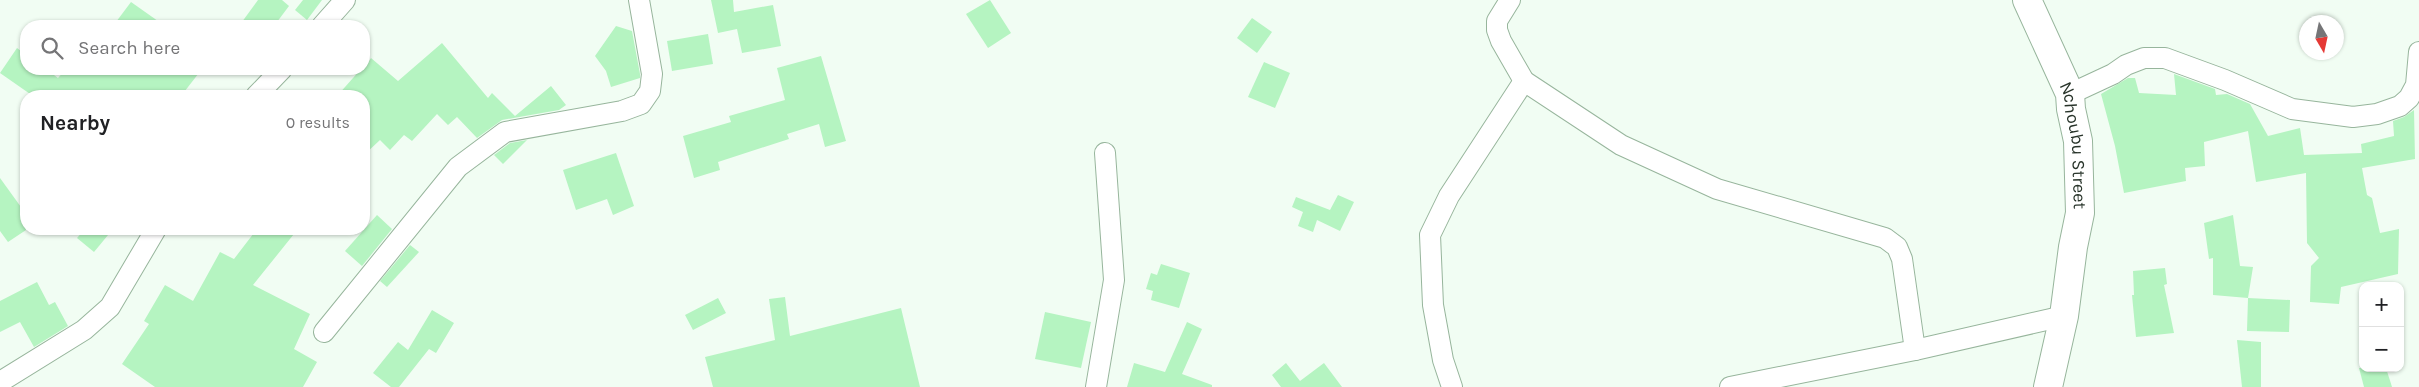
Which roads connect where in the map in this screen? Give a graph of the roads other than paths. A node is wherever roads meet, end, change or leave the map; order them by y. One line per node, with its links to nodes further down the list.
1 (345, 0): 5 (street)
2 (639, 0): 14 (street)
3 (1510, 0): 8 (street)
4 (2027, 0): 10 (street, Nchoubu Street)
5 (327, 20)
6 (2419, 52): 10 (street)
7 (276, 75): 9 (street)
8 (1524, 81): 15 (street); 18 (street)
9 (262, 90)
10 (2070, 94): 13 (street, Nchoubu Street)
11 (1105, 153): 17 (street)
12 (152, 235): 16 (street)
13 (2064, 316): 15 (street); 20 (street, Nchoubu Street)
14 (324, 332)
15 (1915, 350): 19 (street)
16 (0, 382)
17 (1096, 387)
18 (1452, 387)
19 (1730, 387)
20 (2048, 387)

